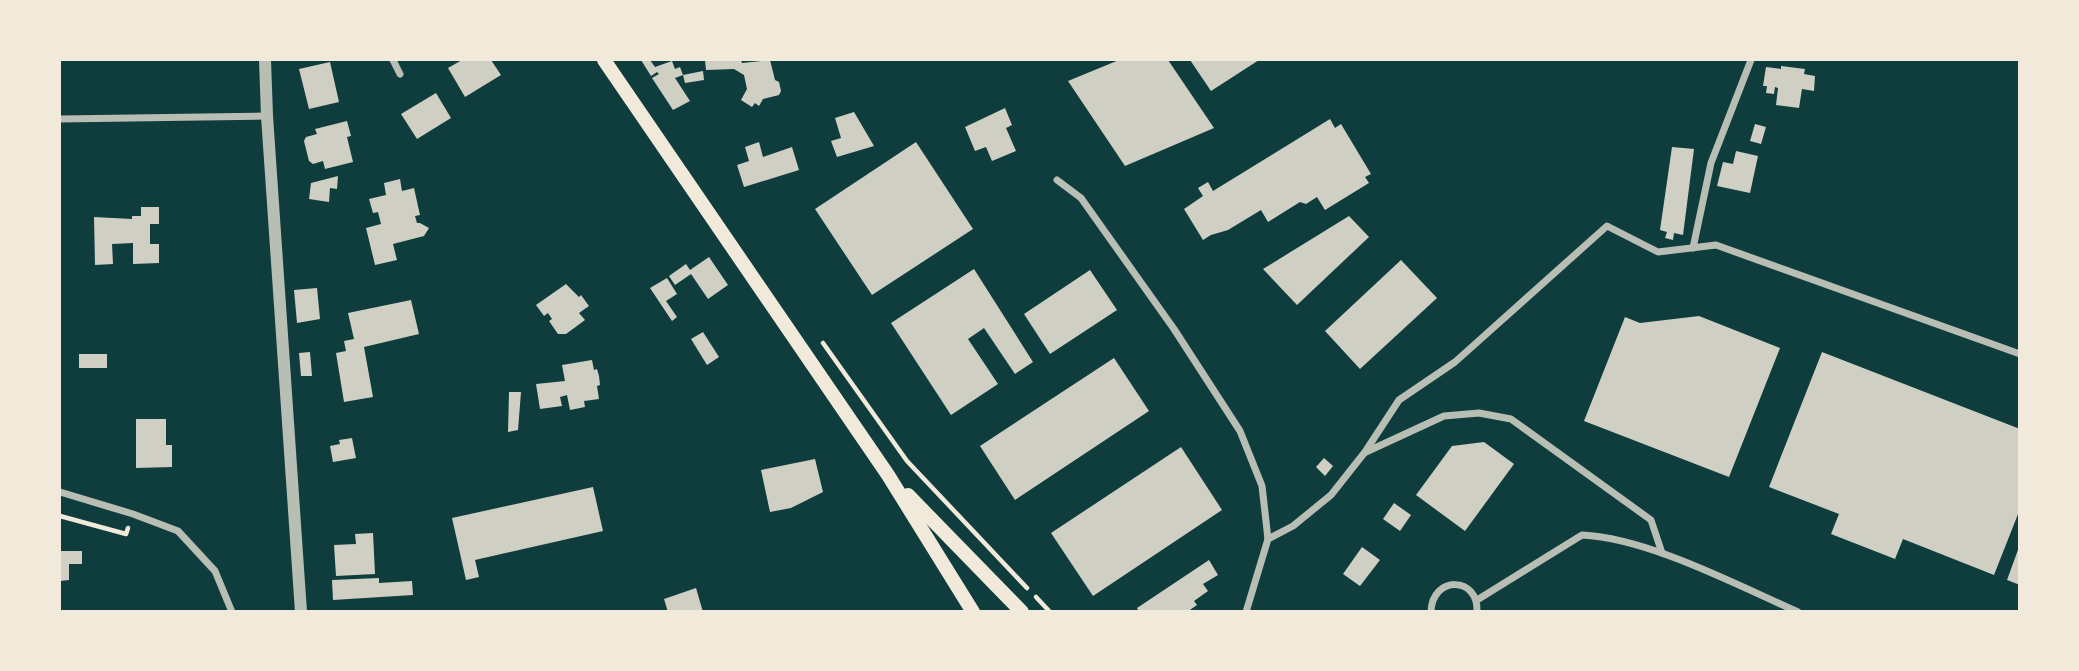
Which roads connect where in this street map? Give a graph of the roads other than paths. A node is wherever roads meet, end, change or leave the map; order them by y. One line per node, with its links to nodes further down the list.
1 (265, 60): 6 (street)
2 (393, 60): 5 (street)
3 (604, 60): 12 (main road)
4 (1751, 60): 9 (street)
5 (400, 74)
6 (267, 116): 7 (street); 18 (street)
7 (60, 119)
8 (1057, 180): 14 (street)
9 (1693, 248): 10 (street); 11 (street)
10 (2020, 354)
11 (1365, 452): 14 (street); 15 (street)
12 (888, 475): 19 (main road); 20 (main road)
13 (60, 492): 17 (street)
14 (1268, 539): 21 (street)
15 (1662, 554): 16 (street); 24 (street)
16 (1477, 600): 22 (street); 23 (street)
17 (232, 611)
18 (301, 611)
19 (973, 611)
20 (1022, 611)
21 (1246, 611)
22 (1431, 611)
23 (1478, 611)
24 (1798, 611)

